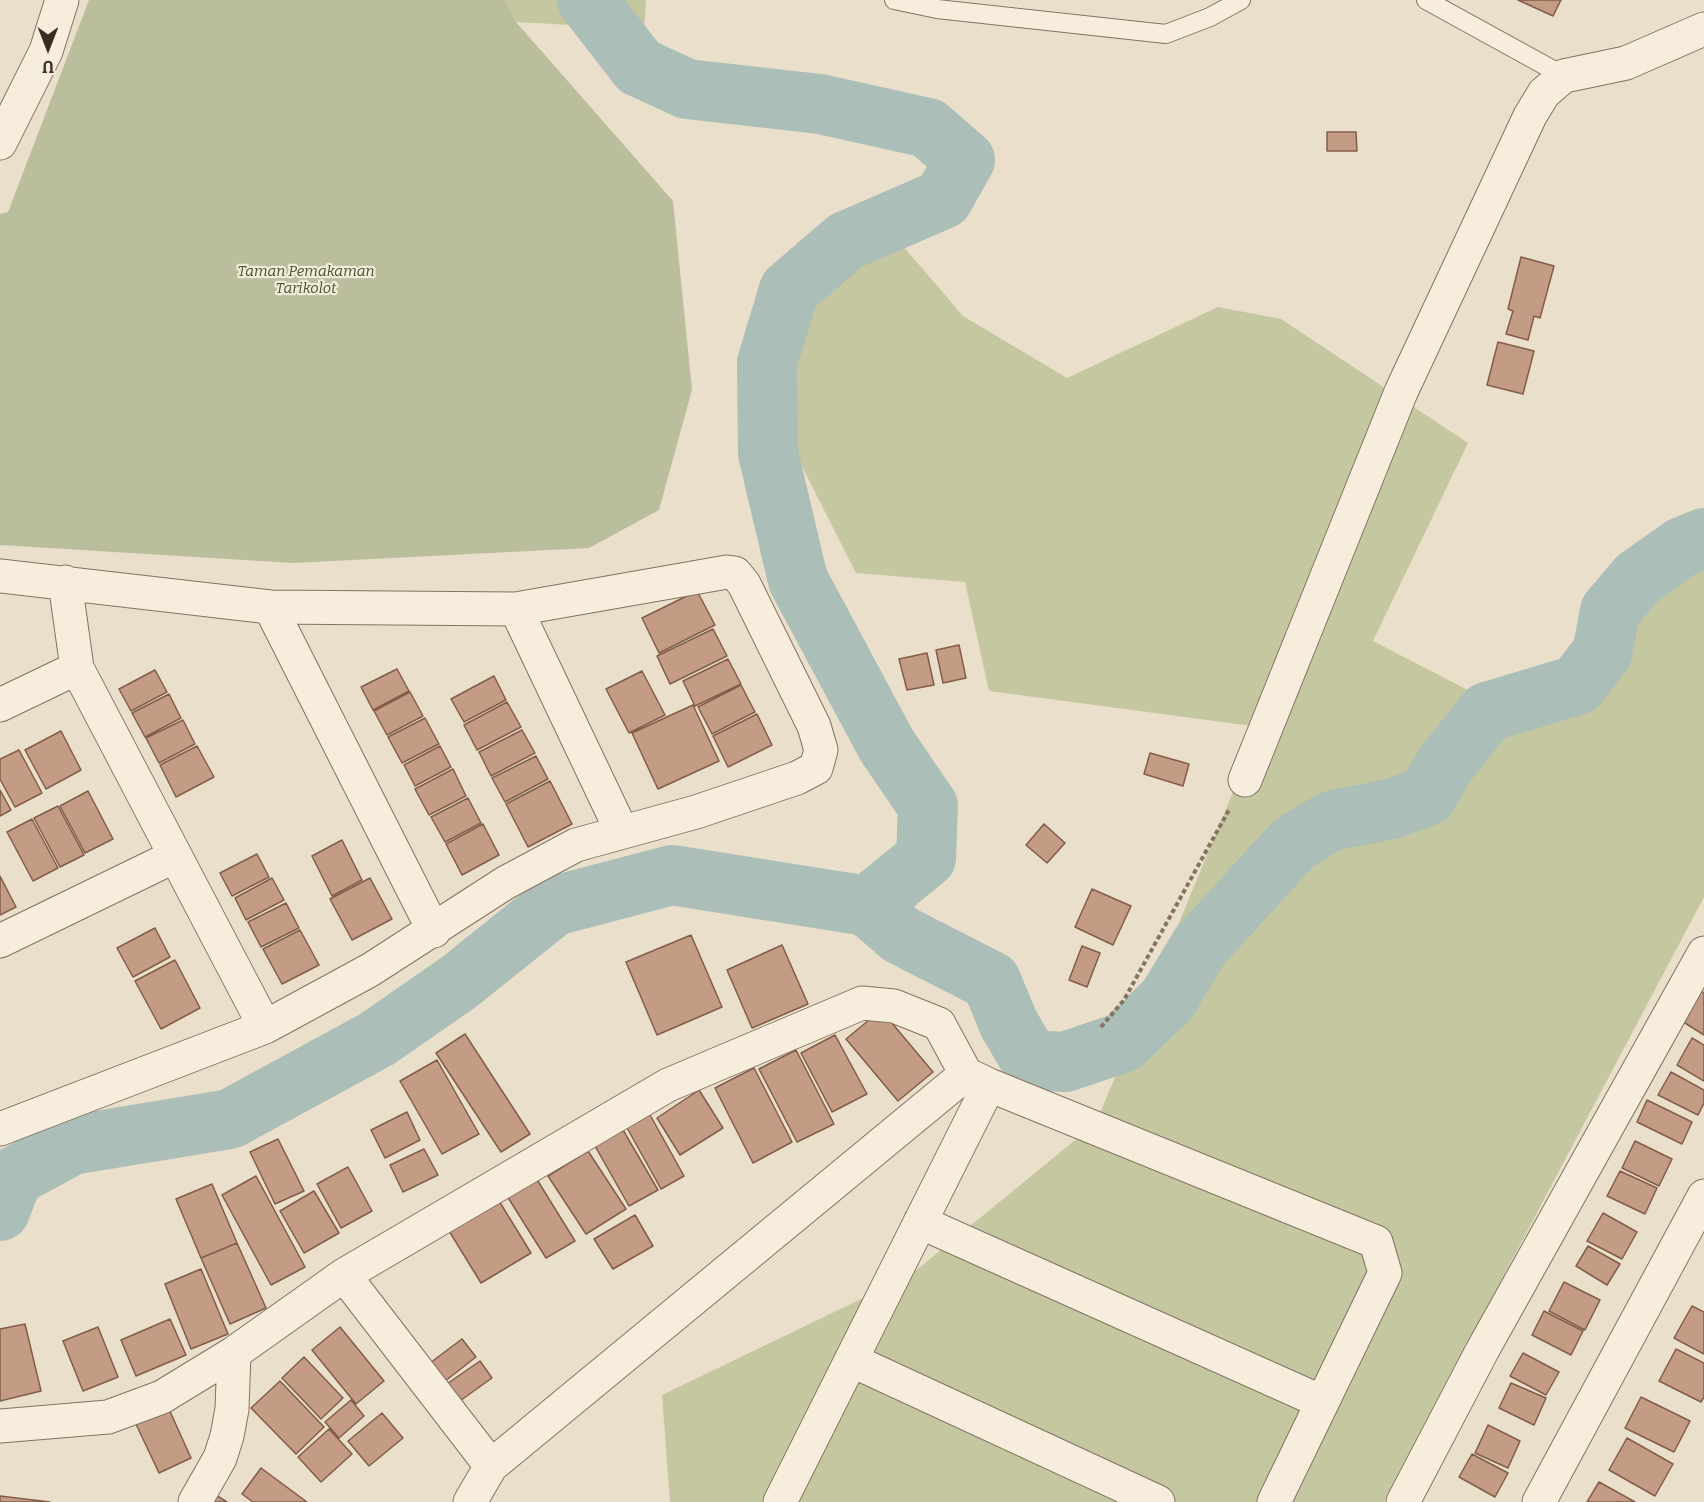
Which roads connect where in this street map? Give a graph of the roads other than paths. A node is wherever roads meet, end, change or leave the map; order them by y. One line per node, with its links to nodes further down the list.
1 (62, 0): 7 (street)
2 (894, 0): 3 (lane)
3 (1241, 0)
4 (1426, 0): 6 (lane)
5 (1704, 29): 6 (street)
6 (1564, 76): 14 (street)
7 (0, 143)
8 (0, 576): 9 (street)
9 (65, 582): 10 (street); 12 (street)
10 (270, 607): 11 (street); 17 (street)
11 (516, 609): 15 (street); 15 (street)
12 (77, 668): 13 (street); 16 (street)
13 (0, 705)
14 (1245, 780)
15 (621, 830): 17 (street)
16 (175, 856): 18 (street); 20 (street)
17 (434, 931): 20 (street)
18 (0, 940)
19 (1704, 953): 36 (street)
20 (265, 1027): 22 (street)
21 (978, 1080): 24 (street); 25 (street); 28 (street); 30 (street)
22 (0, 1130)
23 (1704, 1196): 37 (street)
24 (920, 1222): 27 (street); 28 (street)
25 (344, 1275): 26 (street); 30 (street)
26 (234, 1353): 29 (street); 31 (street)
27 (851, 1360): 33 (street); 34 (street)
28 (1322, 1402): 35 (street)
29 (0, 1426)
30 (491, 1466): 32 (street)
31 (195, 1502)
32 (470, 1502)
33 (780, 1502)
34 (1158, 1502)
35 (1274, 1502)
36 (1403, 1502)
37 (1539, 1502)

